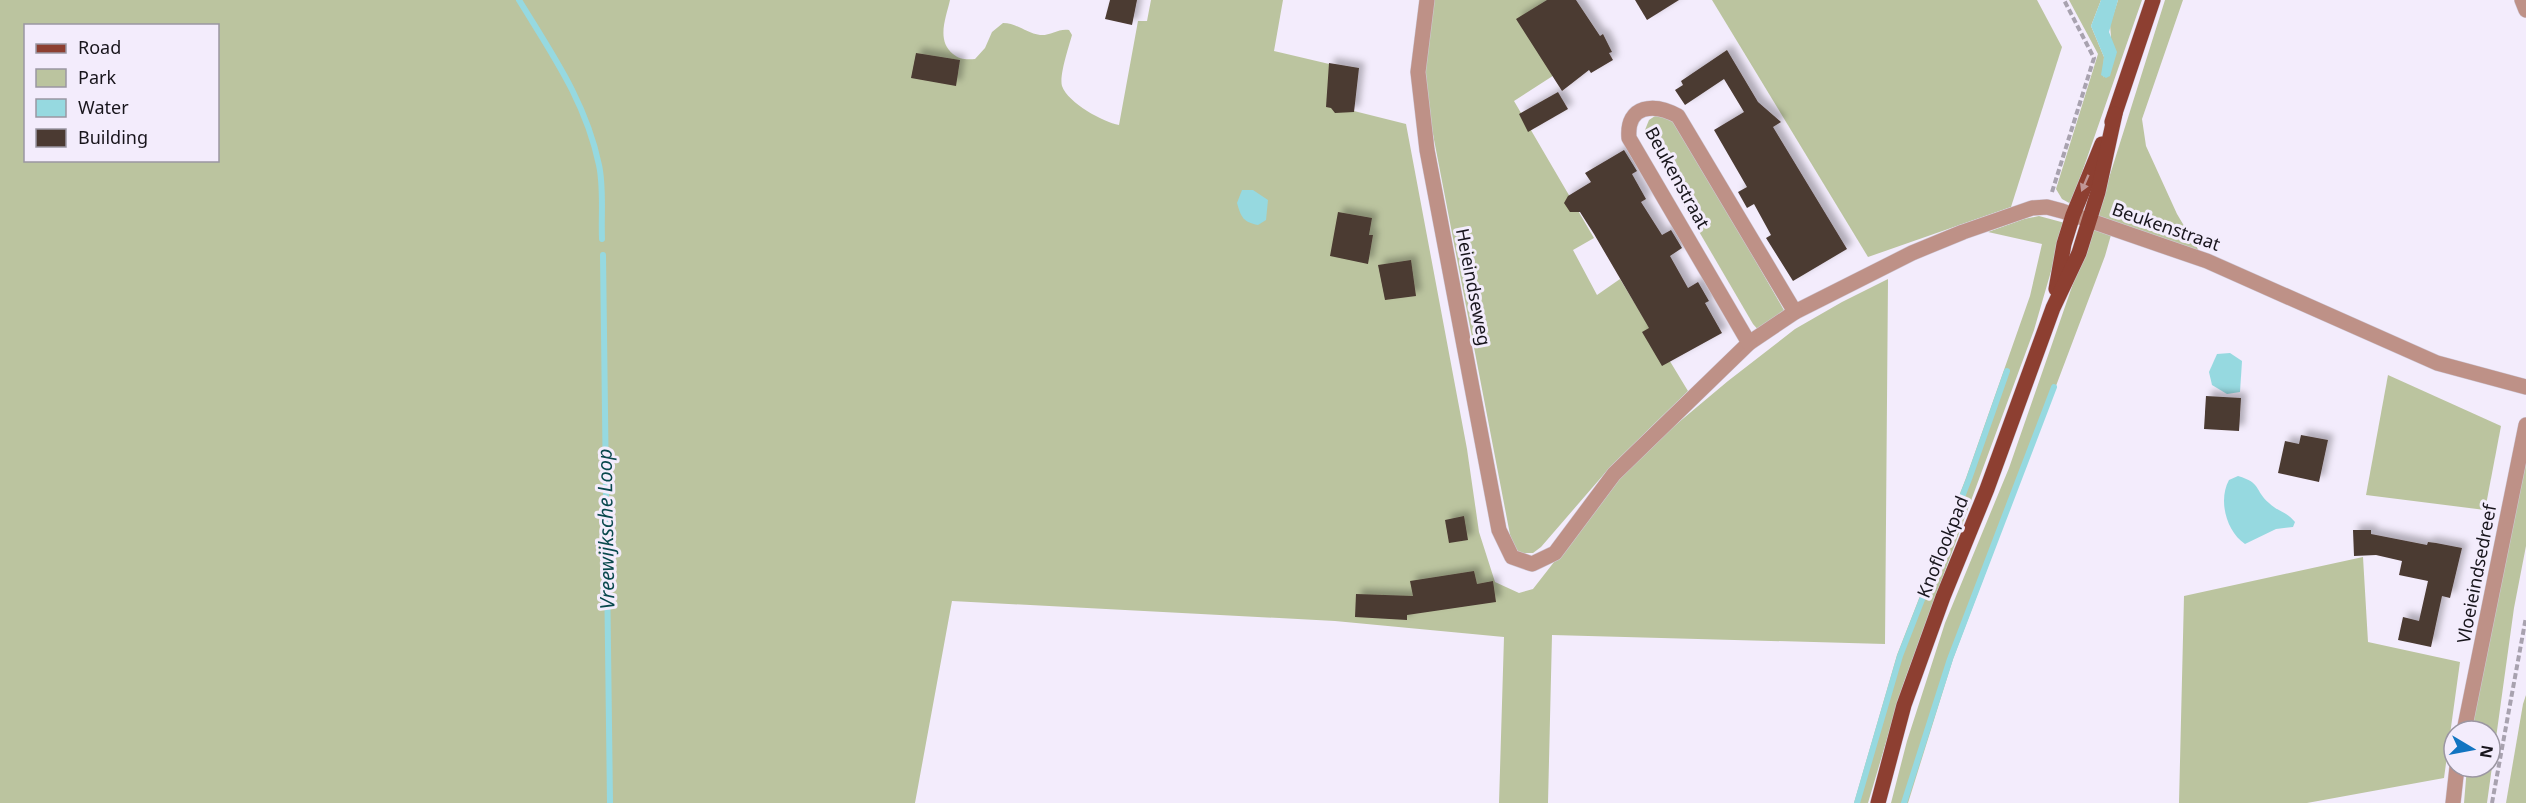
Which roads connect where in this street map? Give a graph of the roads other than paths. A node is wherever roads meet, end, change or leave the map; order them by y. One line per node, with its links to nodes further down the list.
1 (1427, 0): 13 (street, Heieindseweg)
2 (2153, 0): 5 (main road, Knoflookpad)
3 (2522, 0): 4 (street)
4 (2526, 10)
5 (2115, 114): 6 (main road, Knoflookpad, one-way to 6); 7 (main road, Knoflookpad)
6 (2073, 214): 7 (street, Beukenstraat); 8 (main road, Knoflookpad); 9 (street, Beukenstraat)
7 (2089, 221): 8 (main road, Knoflookpad); 11 (street, Beukenstraat)
8 (2053, 308): 16 (main road, Knoflookpad)
9 (1795, 312): 10 (street, Beukenstraat); 10 (street, Beukenstraat)
10 (1749, 343): 13 (street, Beukenstraat)
11 (2526, 387)
12 (2526, 425): 14 (street, Vloeieindsedreef)
13 (1532, 564)
14 (2466, 719)
15 (2456, 779): 17 (street)
16 (1878, 803)
17 (2453, 803)

